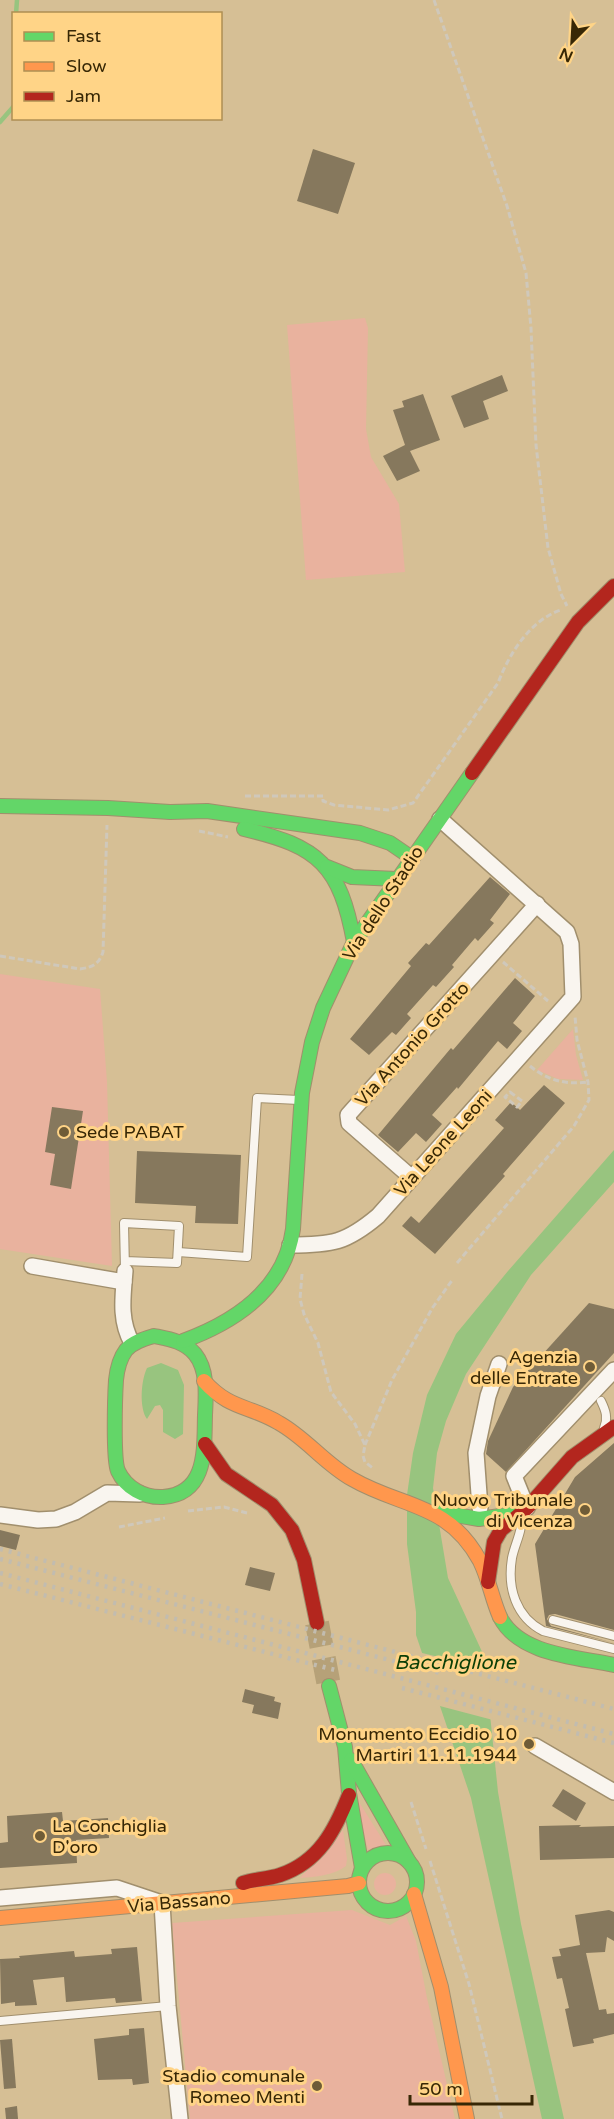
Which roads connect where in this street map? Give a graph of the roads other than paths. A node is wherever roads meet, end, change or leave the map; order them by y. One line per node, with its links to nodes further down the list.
1 (614, 586): 4 (main road, Via dello Stadio)
2 (0, 806): 3 (main road)
3 (170, 812): 5 (main road); 6 (main road)
4 (440, 819): 5 (main road, Via dello Stadio); 8 (street)
5 (412, 858): 7 (main road, Via dello Stadio)
6 (327, 867): 7 (main road); 9 (main road)
7 (397, 879): 9 (main road, Via dello Stadio)
8 (537, 904): 11 (street, Via Leone Leoni); 11 (street, Via Antonio Grotto)
9 (354, 942): 10 (main road, Via dello Stadio)
10 (301, 1100): 12 (main road, Via dello Stadio); 13 (lane)
11 (412, 1178): 12 (street, Via Leone Leoni)
12 (297, 1245): 16 (main road, Via dello Stadio)
13 (178, 1252): 15 (lane); 15 (lane)
14 (32, 1266): 15 (street)
15 (125, 1271): 18 (street)
16 (227, 1323): 17 (main road, Via dello Stadio); 20 (main road, Via dello Stadio)
17 (183, 1341): 18 (main road); 20 (main road)
18 (132, 1343): 28 (main road)
19 (500, 1365): 33 (street)
20 (202, 1366): 22 (main road)
21 (614, 1370): 34 (street)
22 (204, 1381): 24 (main road); 27 (main road)
23 (601, 1401): 26 (lane)
24 (246, 1411): 27 (main road); 36 (main road)
25 (614, 1427): 26 (main road)
26 (598, 1437): 34 (main road)
27 (205, 1439): 29 (main road); 30 (main road)
28 (115, 1461): 31 (street); 32 (main road)
29 (230, 1478): 30 (main road); 39 (main road)
30 (194, 1482): 32 (main road)
31 (107, 1493): 32 (street); 35 (street)
32 (143, 1494)
33 (480, 1508)
34 (524, 1510): 36 (main road); 37 (main road); 41 (lane)
35 (0, 1515)
36 (450, 1519): 37 (main road)
37 (488, 1583): 42 (main road)
38 (553, 1620): 40 (lane)
39 (317, 1623)
40 (614, 1636)
41 (614, 1649)
42 (614, 1665)
43 (329, 1686): 45 (main road)
44 (535, 1746): 46 (street)
45 (345, 1747): 47 (main road); 48 (main road)
46 (614, 1792)
47 (349, 1793): 49 (main road); 53 (main road)
48 (409, 1862): 49 (main road); 51 (main road)
49 (362, 1868): 50 (main road)
50 (358, 1883): 51 (main road); 53 (main road, Via Bassano)
51 (414, 1894): 59 (main road)
52 (0, 1898): 54 (street)
53 (215, 1899): 54 (main road, Via Bassano)
54 (162, 1904): 55 (main road, Via Bassano); 56 (street)
55 (0, 1918)
56 (168, 2006): 57 (lane); 58 (street)
57 (0, 2021)
58 (180, 2119)
59 (467, 2119)

